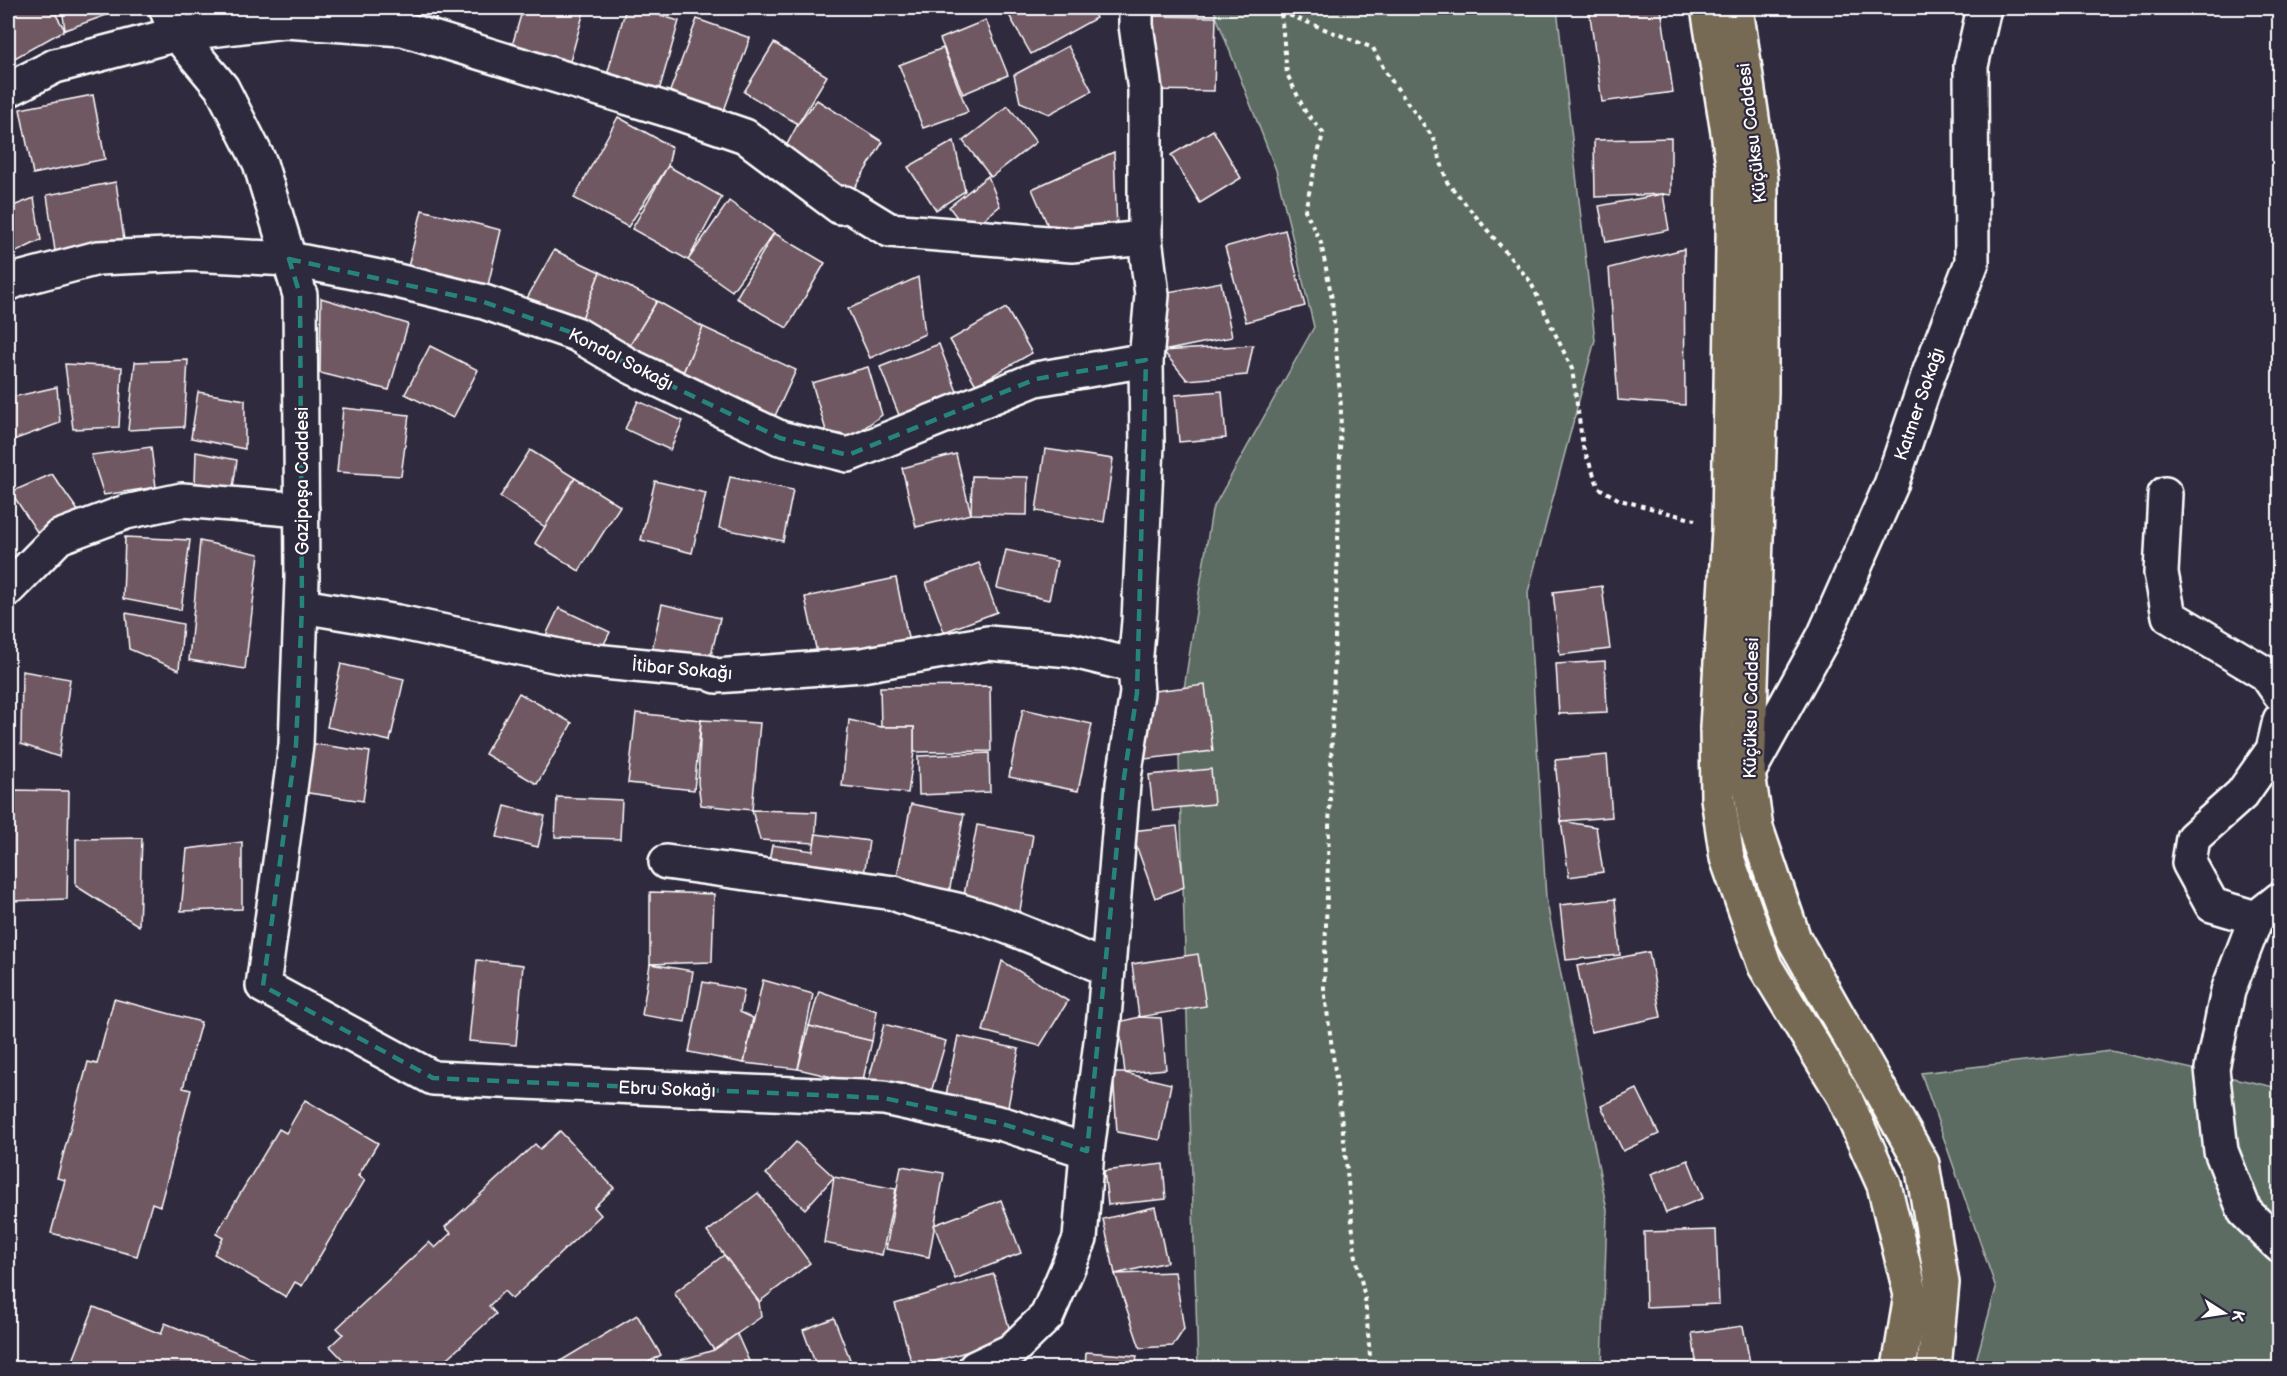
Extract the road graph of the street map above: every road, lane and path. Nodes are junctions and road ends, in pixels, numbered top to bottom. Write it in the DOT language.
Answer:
graph roads {
  1 [pos="1136,8"];
  2 [pos="1275,8"];
  3 [pos="1708,8"];
  4 [pos="1736,8"];
  5 [pos="1983,8"];
  6 [pos="1281,12"];
  7 [pos="172,21"];
  8 [pos="8,90"];
  9 [pos="1145,238"];
  10 [pos="289,259"];
  11 [pos="8,284"];
  12 [pos="1146,360"];
  13 [pos="2165,495"];
  14 [pos="302,510"];
  15 [pos="1729,530"];
  16 [pos="8,589"];
  17 [pos="302,606"];
  18 [pos="1135,666"];
  19 [pos="2280,694"];
  20 [pos="2280,720"];
  21 [pos="1748,773"];
  22 [pos="666,862"];
  23 [pos="2268,908"];
  24 [pos="1108,969"];
  25 [pos="263,986"];
  26 [pos="1087,1151"];
  27 [pos="2280,1246"];
  28 [pos="975,1368"];
  29 [pos="1371,1368"];
  30 [pos="1899,1368"];
  31 [pos="1934,1368"];
  1 -- 9 [label="street"];
  2 -- 6 [label="path"];
  3 -- 15 [label="main road, Küçüksu Caddesi"];
  4 -- 21 [label="main road, Küçüksu Caddesi"];
  5 -- 21 [label="street, Katmer Sokağı"];
  6 -- 15 [label="path"];
  6 -- 29 [label="path"];
  7 -- 8 [label="street"];
  7 -- 9 [label="street"];
  7 -- 10 [label="street, Gazipaşa Caddesi"];
  9 -- 12 [label="street"];
  10 -- 11 [label="street, Kondol Sokağı"];
  10 -- 12 [label="street, Kondol Sokağı"];
  10 -- 14 [label="street, Gazipaşa Caddesi"];
  12 -- 18 [label="street"];
  13 -- 19 [label="street"];
  14 -- 16 [label="street"];
  14 -- 17 [label="street, Gazipaşa Caddesi"];
  15 -- 30 [label="main road, Küçüksu Caddesi"];
  17 -- 18 [label="street, İtibar Sokağı"];
  17 -- 25 [label="street, Gazipaşa Caddesi"];
  18 -- 24 [label="street"];
  20 -- 23 [label="street"];
  21 -- 31 [label="main road, Küçüksu Caddesi"];
  22 -- 24 [label="street"];
  23 -- 27 [label="street"];
  24 -- 26 [label="street"];
  25 -- 26 [label="street, Ebru Sokağı"];
  26 -- 28 [label="street"];
}
